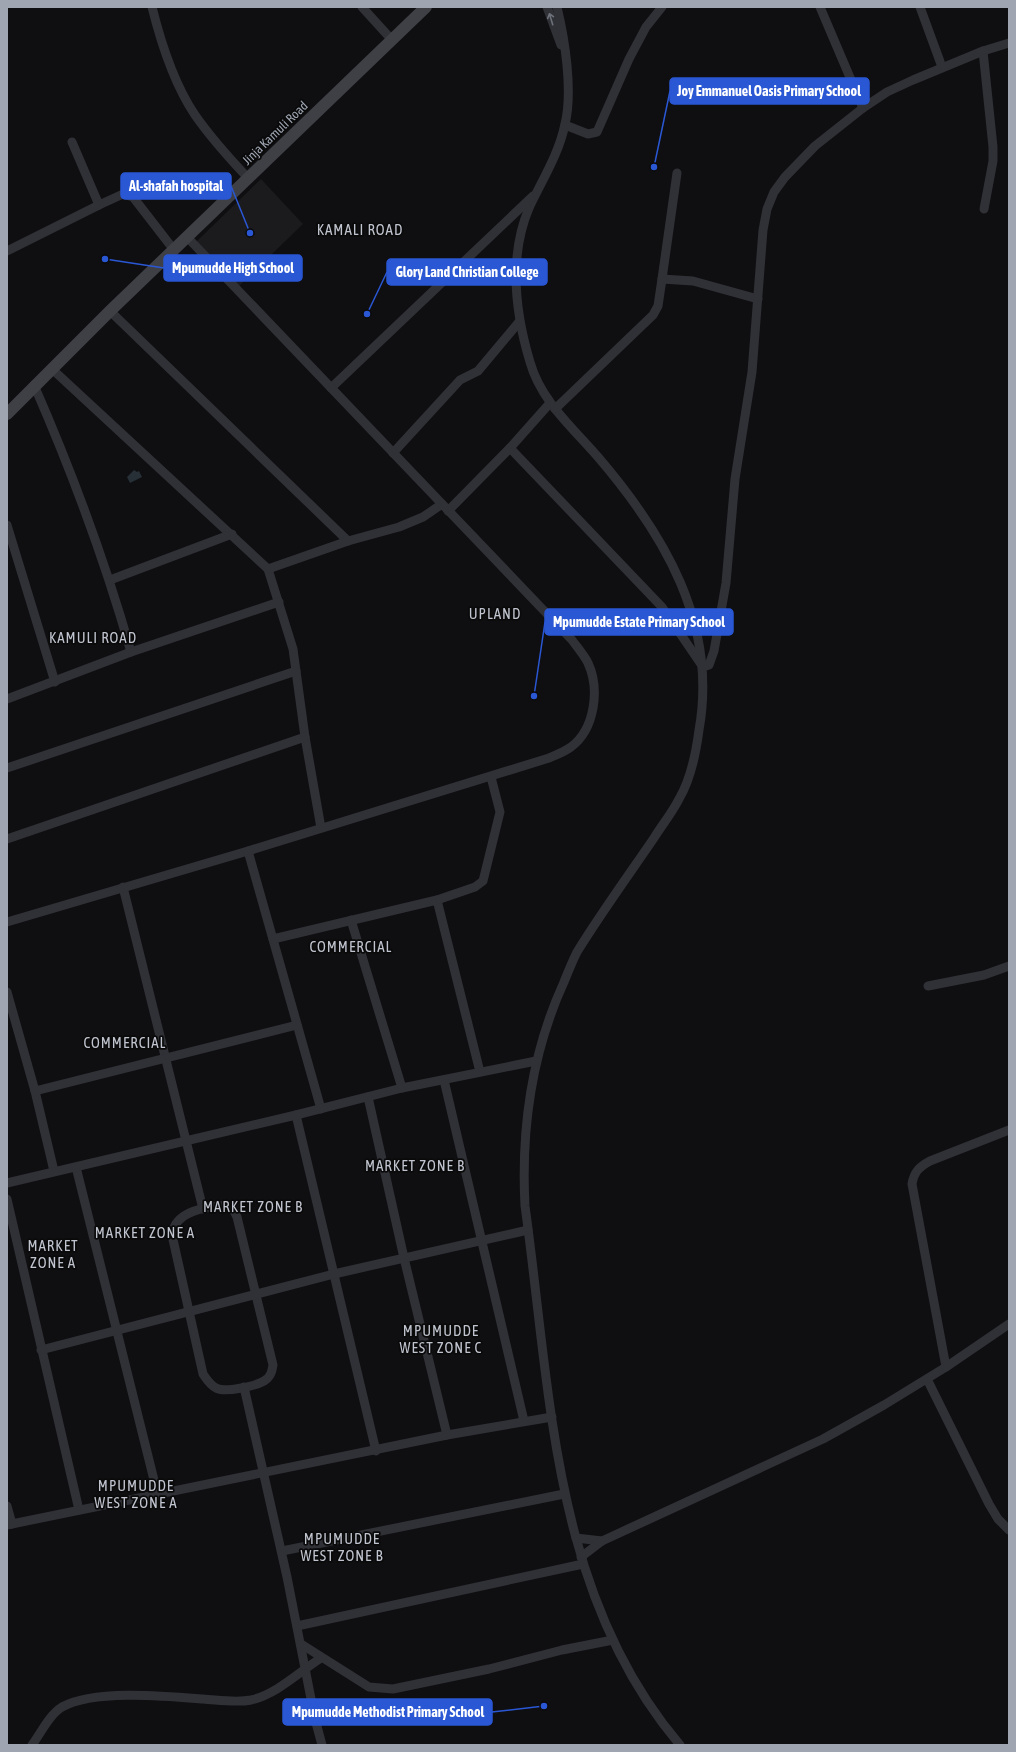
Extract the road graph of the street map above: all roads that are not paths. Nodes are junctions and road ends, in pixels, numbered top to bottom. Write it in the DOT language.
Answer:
graph roads {
  1 [pos="152,7"];
  2 [pos="362,7"];
  3 [pos="426,7"];
  4 [pos="547,7"];
  5 [pos="557,7"];
  6 [pos="662,7"];
  7 [pos="820,7"];
  8 [pos="920,7"];
  9 [pos="392,40"];
  10 [pos="1009,43"];
  11 [pos="983,50"];
  12 [pos="565,56"];
  13 [pos="942,67"];
  14 [pos="862,108"];
  15 [pos="565,125"];
  16 [pos="72,142"];
  17 [pos="677,173"];
  18 [pos="248,179"];
  19 [pos="537,192"];
  20 [pos="99,205"];
  21 [pos="984,209"];
  22 [pos="187,238"];
  23 [pos="174,250"];
  24 [pos="7,252"];
  25 [pos="662,279"];
  26 [pos="758,299"];
  27 [pos="110,311"];
  28 [pos="519,322"];
  29 [pos="52,369"];
  30 [pos="34,386"];
  31 [pos="330,388"];
  32 [pos="552,406"];
  33 [pos="7,414"];
  34 [pos="510,448"];
  35 [pos="394,453"];
  36 [pos="442,504"];
  37 [pos="448,511"];
  38 [pos="7,524"];
  39 [pos="232,534"];
  40 [pos="348,541"];
  41 [pos="268,569"];
  42 [pos="110,580"];
  43 [pos="279,602"];
  44 [pos="131,652"];
  45 [pos="703,667"];
  46 [pos="296,671"];
  47 [pos="55,682"];
  48 [pos="7,699"];
  49 [pos="305,737"];
  50 [pos="7,768"];
  51 [pos="491,777"];
  52 [pos="321,828"];
  53 [pos="7,839"];
  54 [pos="248,851"];
  55 [pos="123,887"];
  56 [pos="437,900"];
  57 [pos="351,920"];
  58 [pos="7,922"];
  59 [pos="273,939"];
  60 [pos="1009,966"];
  61 [pos="928,986"];
  62 [pos="7,992"];
  63 [pos="297,1025"];
  64 [pos="166,1058"];
  65 [pos="536,1061"];
  66 [pos="480,1072"];
  67 [pos="444,1080"];
  68 [pos="402,1088"];
  69 [pos="35,1091"];
  70 [pos="368,1097"];
  71 [pos="321,1109"];
  72 [pos="296,1115"];
  73 [pos="1009,1130"];
  74 [pos="187,1141"];
  75 [pos="76,1167"];
  76 [pos="54,1171"];
  77 [pos="7,1183"];
  78 [pos="7,1199"];
  79 [pos="203,1209"];
  80 [pos="528,1230"];
  81 [pos="481,1240"];
  82 [pos="404,1258"];
  83 [pos="334,1274"];
  84 [pos="256,1293"];
  85 [pos="188,1311"];
  86 [pos="1009,1324"];
  87 [pos="116,1329"];
  88 [pos="41,1350"];
  89 [pos="946,1367"];
  90 [pos="927,1379"];
  91 [pos="244,1387"];
  92 [pos="552,1417"];
  93 [pos="524,1421"];
  94 [pos="447,1435"];
  95 [pos="376,1451"];
  96 [pos="263,1473"];
  97 [pos="564,1494"];
  98 [pos="158,1496"];
  99 [pos="7,1506"];
  100 [pos="79,1510"];
  101 [pos="9,1525"];
  102 [pos="1009,1530"];
  103 [pos="576,1538"];
  104 [pos="602,1541"];
  105 [pos="282,1551"];
  106 [pos="582,1560"];
  107 [pos="297,1626"];
  108 [pos="612,1640"];
  109 [pos="302,1644"];
  110 [pos="321,1658"];
  111 [pos="305,1668"];
  112 [pos="32,1745"];
  113 [pos="322,1745"];
  114 [pos="680,1745"];
  1 -- 18 [label="street"];
  2 -- 9 [label="street"];
  3 -- 9 [label="main road, Jinja Kamuli Road"];
  12 -- 4 [label="street, one-way"];
  5 -- 12 [label="street"];
  6 -- 15 [label="street"];
  7 -- 14 [label="street"];
  8 -- 13 [label="street"];
  9 -- 18 [label="main road, Jinja Kamuli Road"];
  10 -- 11 [label="street"];
  11 -- 13 [label="street"];
  11 -- 21 [label="street"];
  12 -- 15 [label="street"];
  13 -- 14 [label="street"];
  14 -- 26 [label="street"];
  15 -- 19 [label="street"];
  16 -- 20 [label="street"];
  17 -- 25 [label="street"];
  18 -- 22 [label="main road, Jinja Kamuli Road"];
  19 -- 28 [label="street"];
  19 -- 31 [label="street"];
  20 -- 23 [label="street"];
  20 -- 24 [label="street"];
  22 -- 23 [label="main road, Jinja Kamuli Road"];
  22 -- 31 [label="street"];
  23 -- 27 [label="main road, Jinja Kamuli Road"];
  25 -- 26 [label="street"];
  25 -- 32 [label="street"];
  26 -- 45 [label="street"];
  27 -- 29 [label="main road, Jinja Kamuli Road"];
  27 -- 40 [label="street"];
  28 -- 32 [label="street"];
  28 -- 35 [label="street"];
  29 -- 30 [label="main road, Jinja Kamuli Road"];
  29 -- 39 [label="street"];
  30 -- 33 [label="main road, Jinja Kamuli Road"];
  30 -- 42 [label="street"];
  31 -- 35 [label="street"];
  32 -- 34 [label="street"];
  32 -- 45 [label="street"];
  34 -- 37 [label="street"];
  34 -- 45 [label="street"];
  35 -- 36 [label="street"];
  36 -- 37 [label="street"];
  36 -- 40 [label="street"];
  37 -- 51 [label="street"];
  38 -- 47 [label="street"];
  39 -- 41 [label="street"];
  39 -- 42 [label="street"];
  40 -- 41 [label="street"];
  41 -- 43 [label="street"];
  42 -- 44 [label="street"];
  43 -- 44 [label="street"];
  43 -- 46 [label="street"];
  44 -- 47 [label="street"];
  45 -- 65 [label="street"];
  46 -- 49 [label="street"];
  46 -- 50 [label="street"];
  47 -- 48 [label="street"];
  49 -- 52 [label="street"];
  49 -- 53 [label="street"];
  51 -- 52 [label="street"];
  51 -- 56 [label="street"];
  52 -- 54 [label="street"];
  54 -- 55 [label="street"];
  54 -- 59 [label="street"];
  55 -- 58 [label="street"];
  55 -- 64 [label="street"];
  56 -- 57 [label="street"];
  56 -- 66 [label="street"];
  57 -- 59 [label="street"];
  57 -- 68 [label="street"];
  59 -- 63 [label="street"];
  60 -- 61 [label="street"];
  62 -- 69 [label="street"];
  63 -- 64 [label="street"];
  63 -- 71 [label="street"];
  64 -- 69 [label="street"];
  64 -- 74 [label="street"];
  65 -- 66 [label="street"];
  65 -- 80 [label="street"];
  66 -- 67 [label="street"];
  67 -- 68 [label="street"];
  67 -- 81 [label="street"];
  68 -- 70 [label="street"];
  69 -- 76 [label="street"];
  70 -- 71 [label="street"];
  70 -- 82 [label="street"];
  71 -- 72 [label="street"];
  72 -- 74 [label="street"];
  72 -- 83 [label="street"];
  73 -- 89 [label="street"];
  74 -- 75 [label="street"];
  74 -- 79 [label="street"];
  75 -- 76 [label="street"];
  75 -- 87 [label="street"];
  76 -- 77 [label="street"];
  78 -- 88 [label="street"];
  79 -- 84 [label="street"];
  79 -- 85 [label="street"];
  80 -- 81 [label="street"];
  80 -- 92 [label="street"];
  81 -- 82 [label="street"];
  81 -- 93 [label="street"];
  82 -- 83 [label="street"];
  82 -- 94 [label="street"];
  83 -- 84 [label="street"];
  83 -- 95 [label="street"];
  84 -- 85 [label="street"];
  84 -- 91 [label="street"];
  85 -- 87 [label="street"];
  85 -- 91 [label="street"];
  86 -- 89 [label="street"];
  87 -- 88 [label="street"];
  87 -- 98 [label="street"];
  88 -- 100 [label="street"];
  89 -- 90 [label="street"];
  90 -- 102 [label="street"];
  90 -- 104 [label="street"];
  91 -- 96 [label="street"];
  92 -- 93 [label="street"];
  92 -- 97 [label="street"];
  93 -- 94 [label="street"];
  94 -- 95 [label="street"];
  95 -- 96 [label="street"];
  96 -- 98 [label="street"];
  96 -- 105 [label="street"];
  97 -- 103 [label="street"];
  97 -- 105 [label="street"];
  98 -- 100 [label="street"];
  99 -- 101 [label="street"];
  100 -- 101 [label="street"];
  103 -- 104 [label="street"];
  103 -- 106 [label="street"];
  104 -- 106 [label="street"];
  105 -- 107 [label="street"];
  106 -- 107 [label="street"];
  106 -- 108 [label="street"];
  107 -- 109 [label="street"];
  108 -- 110 [label="street"];
  108 -- 114 [label="street"];
  109 -- 110 [label="street"];
  109 -- 111 [label="street"];
  110 -- 111 [label="street"];
  111 -- 112 [label="street"];
  111 -- 113 [label="street"];
}
